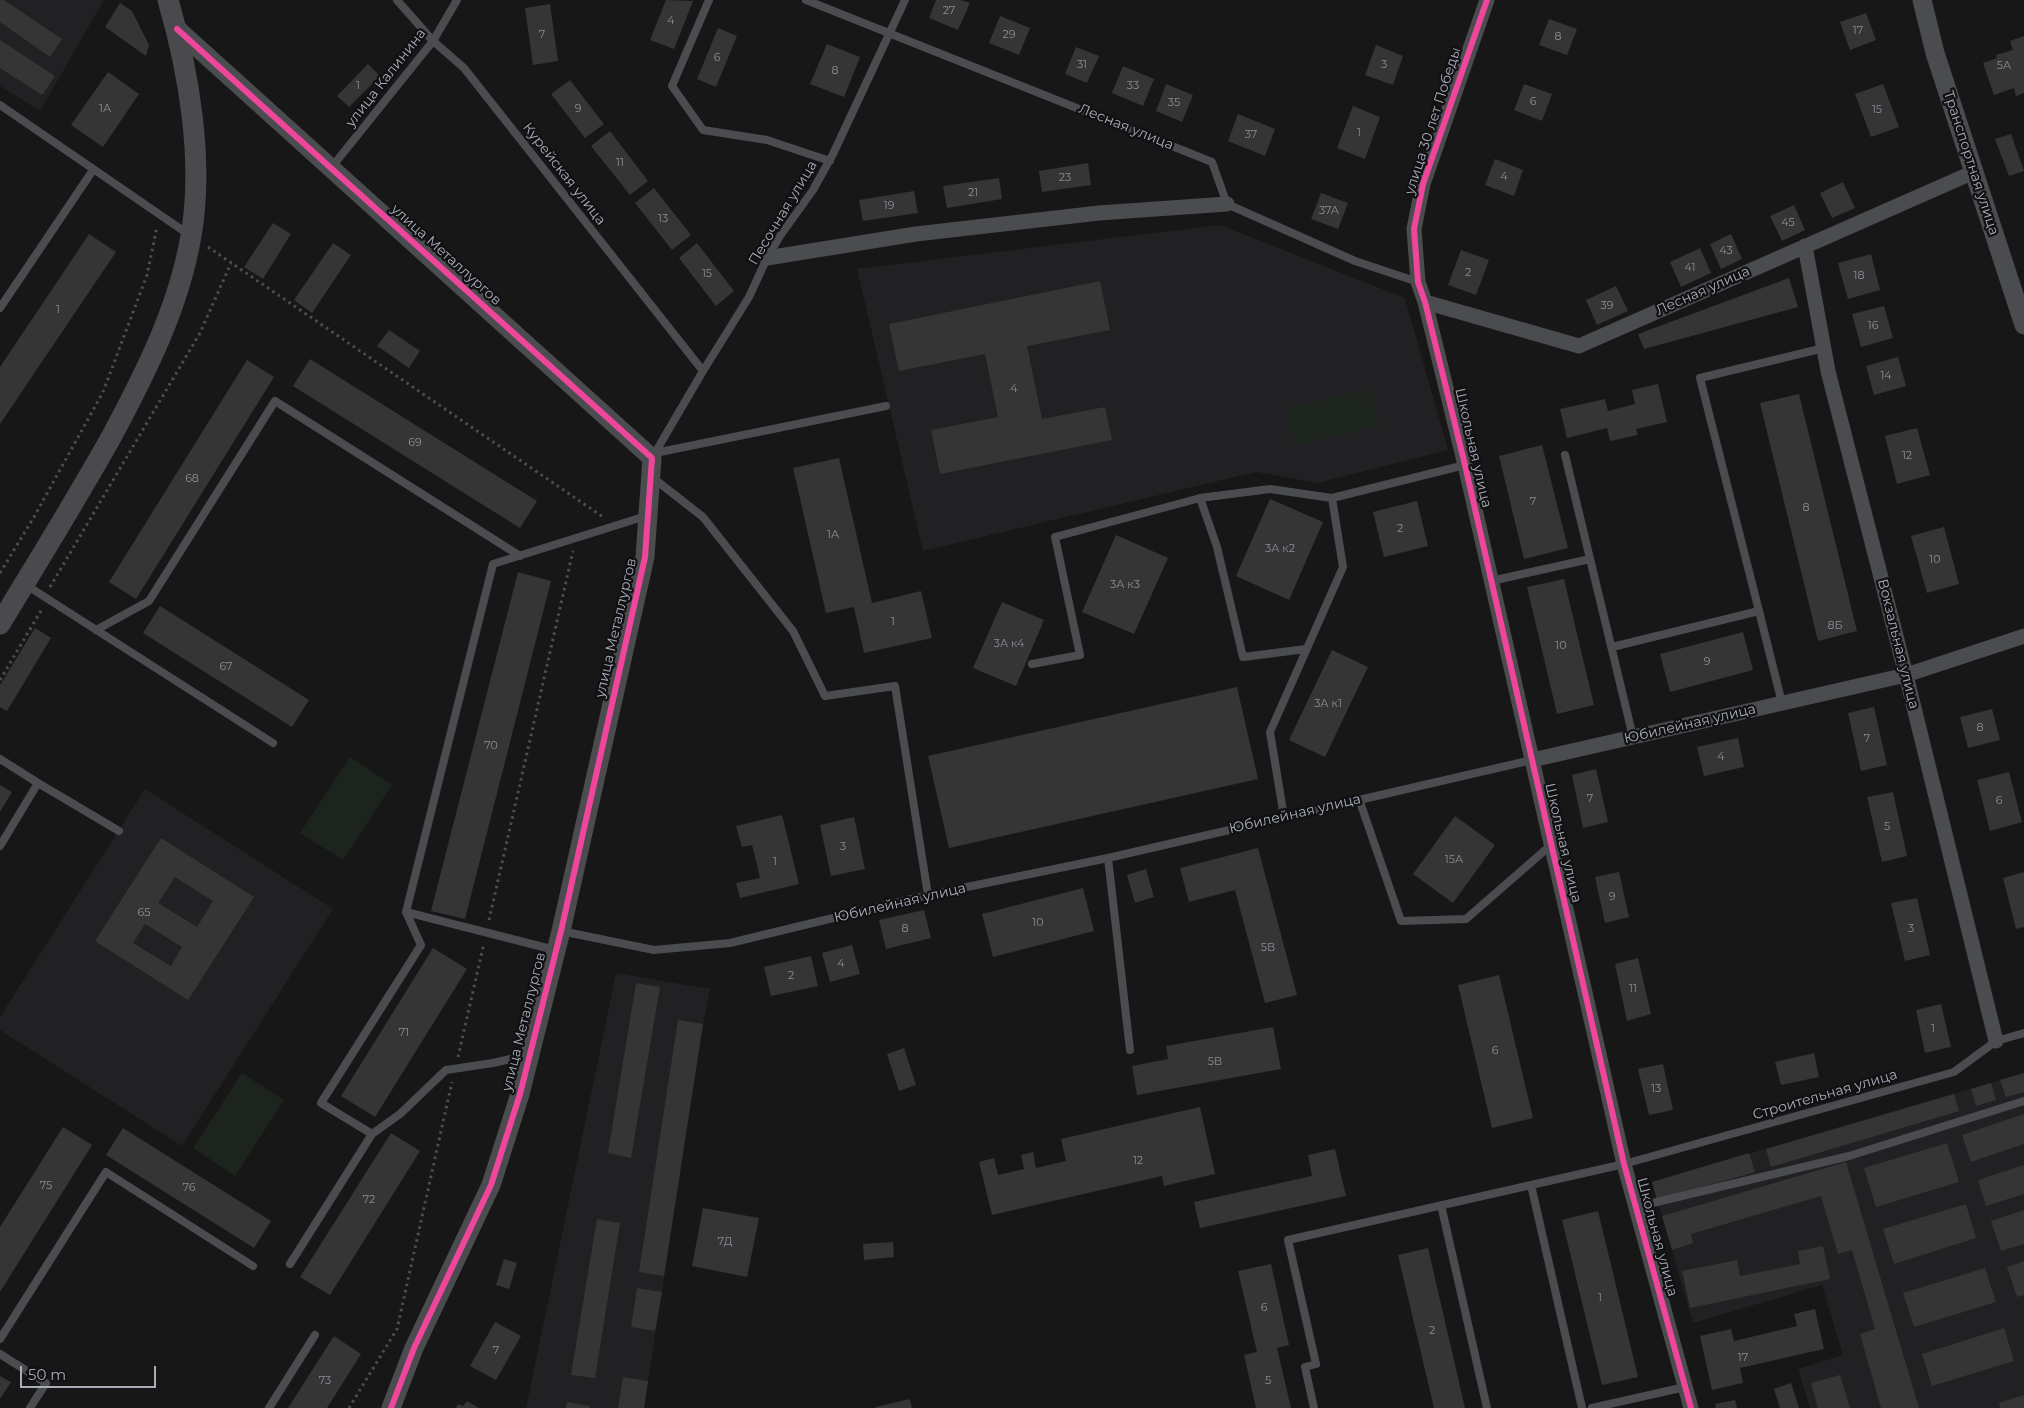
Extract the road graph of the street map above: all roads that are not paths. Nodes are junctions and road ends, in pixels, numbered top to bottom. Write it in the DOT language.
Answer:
graph roads {
  1 [pos="168,0"];
  2 [pos="397,0"];
  3 [pos="457,0"];
  4 [pos="708,0"];
  5 [pos="806,0"];
  6 [pos="905,0"];
  7 [pos="1487,0"];
  8 [pos="1922,0"];
  9 [pos="177,29"];
  10 [pos="889,33"];
  11 [pos="433,41"];
  12 [pos="0,105"];
  13 [pos="830,160"];
  14 [pos="331,168"];
  15 [pos="93,170"];
  16 [pos="1974,172"];
  17 [pos="1227,204"];
  18 [pos="191,235"];
  19 [pos="1805,246"];
  20 [pos="767,258"];
  21 [pos="1418,282"];
  22 [pos="1425,302"];
  23 [pos="0,308"];
  24 [pos="2024,325"];
  25 [pos="1824,348"];
  26 [pos="703,370"];
  27 [pos="886,406"];
  28 [pos="1565,455"];
  29 [pos="654,456"];
  30 [pos="1465,465"];
  31 [pos="651,477"];
  32 [pos="1200,498"];
  33 [pos="1332,498"];
  34 [pos="648,515"];
  35 [pos="520,556"];
  36 [pos="1590,559"];
  37 [pos="1491,581"];
  38 [pos="24,584"];
  39 [pos="1758,611"];
  40 [pos="0,624"];
  41 [pos="96,630"];
  42 [pos="2024,636"];
  43 [pos="1612,647"];
  44 [pos="1306,649"];
  45 [pos="1032,664"];
  46 [pos="1906,675"];
  47 [pos="1782,703"];
  48 [pos="1633,737"];
  49 [pos="273,743"];
  50 [pos="0,759"];
  51 [pos="1532,760"];
  52 [pos="38,783"];
  53 [pos="1359,799"];
  54 [pos="1284,817"];
  55 [pos="118,831"];
  56 [pos="1551,845"];
  57 [pos="0,846"];
  58 [pos="1108,858"];
  59 [pos="928,895"];
  60 [pos="406,912"];
  61 [pos="561,931"];
  62 [pos="555,950"];
  63 [pos="2024,1033"];
  64 [pos="1996,1041"];
  65 [pos="1130,1050"];
  66 [pos="530,1054"];
  67 [pos="2024,1101"];
  68 [pos="372,1134"];
  69 [pos="1624,1164"];
  70 [pos="1532,1185"];
  71 [pos="1441,1205"];
  72 [pos="1636,1207"];
  73 [pos="290,1264"];
  74 [pos="253,1266"];
  75 [pos="315,1335"];
  76 [pos="0,1339"];
  77 [pos="0,1354"];
  78 [pos="1685,1387"];
  79 [pos="30,1408"];
  80 [pos="269,1408"];
  81 [pos="391,1408"];
  82 [pos="1314,1408"];
  83 [pos="1487,1408"];
  84 [pos="1582,1408"];
  85 [pos="1592,1408"];
  86 [pos="1691,1408"];
  1 -- 9 [label="main road"];
  2 -- 11 [label="lane, Курейская улица"];
  3 -- 11 [label="lane, улица Калинина"];
  4 -- 13 [label="lane"];
  5 -- 10 [label="lane, Лесная улица"];
  6 -- 10 [label="lane, Песочная улица"];
  7 -- 21 [label="street, улица 30 лет Победы"];
  8 -- 16 [label="street, Транспортная улица"];
  9 -- 14 [label="street, улица Металлургов"];
  9 -- 18 [label="main road"];
  10 -- 13 [label="lane, Песочная улица"];
  10 -- 17 [label="lane, Лесная улица"];
  11 -- 14 [label="lane, улица Калинина"];
  11 -- 26 [label="lane, Курейская улица"];
  12 -- 15 [label="lane"];
  13 -- 20 [label="lane, Песочная улица"];
  14 -- 29 [label="street, улица Металлургов"];
  15 -- 18 [label="lane"];
  15 -- 23 [label="lane"];
  16 -- 19 [label="street, Лесная улица"];
  16 -- 24 [label="street, Транспортная улица"];
  17 -- 20 [label="street"];
  17 -- 21 [label="lane"];
  18 -- 38 [label="main road"];
  19 -- 22 [label="street, Лесная улица"];
  19 -- 25 [label="street, Вокзальная улица"];
  20 -- 26 [label="lane, Песочная улица"];
  21 -- 22 [label="street, Школьная улица"];
  22 -- 30 [label="street, Школьная улица"];
  25 -- 39 [label="lane"];
  25 -- 46 [label="street, Вокзальная улица"];
  26 -- 29 [label="lane, Песочная улица"];
  27 -- 29 [label="lane"];
  28 -- 36 [label="lane"];
  29 -- 31 [label="street, улица Металлургов"];
  30 -- 33 [label="lane"];
  30 -- 37 [label="street, Школьная улица"];
  31 -- 34 [label="street, улица Металлургов"];
  31 -- 59 [label="lane"];
  32 -- 33 [label="lane"];
  32 -- 44 [label="lane"];
  32 -- 45 [label="lane"];
  33 -- 44 [label="lane"];
  34 -- 35 [label="lane"];
  34 -- 61 [label="street, улица Металлургов"];
  35 -- 41 [label="lane"];
  35 -- 60 [label="lane"];
  36 -- 37 [label="lane"];
  36 -- 43 [label="lane"];
  37 -- 51 [label="street, Школьная улица"];
  38 -- 40 [label="main road"];
  38 -- 41 [label="lane"];
  39 -- 43 [label="lane"];
  39 -- 47 [label="lane"];
  41 -- 49 [label="lane"];
  42 -- 46 [label="street, Юбилейная улица"];
  43 -- 48 [label="lane"];
  44 -- 54 [label="lane"];
  46 -- 47 [label="street, Юбилейная улица"];
  46 -- 64 [label="street, Вокзальная улица"];
  47 -- 48 [label="street, Юбилейная улица"];
  48 -- 51 [label="street, Юбилейная улица"];
  50 -- 52 [label="lane"];
  51 -- 53 [label="lane, Юбилейная улица"];
  51 -- 56 [label="street, Школьная улица"];
  52 -- 55 [label="lane"];
  52 -- 57 [label="lane"];
  53 -- 54 [label="lane, Юбилейная улица"];
  53 -- 56 [label="lane"];
  54 -- 58 [label="lane, Юбилейная улица"];
  56 -- 69 [label="street, Школьная улица"];
  58 -- 59 [label="lane, Юбилейная улица"];
  58 -- 65 [label="lane"];
  59 -- 61 [label="lane, Юбилейная улица"];
  60 -- 62 [label="lane"];
  60 -- 68 [label="lane"];
  61 -- 62 [label="street, улица Металлургов"];
  62 -- 66 [label="street, улица Металлургов"];
  63 -- 64 [label="lane, Строительная улица"];
  64 -- 69 [label="lane, Строительная улица"];
  66 -- 68 [label="lane"];
  66 -- 81 [label="street, улица Металлургов"];
  67 -- 72 [label="lane"];
  68 -- 73 [label="lane"];
  69 -- 70 [label="lane, Строительная улица"];
  69 -- 72 [label="street, Школьная улица"];
  70 -- 71 [label="lane, Строительная улица"];
  70 -- 84 [label="lane"];
  71 -- 82 [label="lane, Строительная улица"];
  71 -- 83 [label="lane"];
  72 -- 78 [label="street, Школьная улица"];
  74 -- 76 [label="lane"];
  75 -- 80 [label="lane"];
  77 -- 79 [label="lane"];
  78 -- 85 [label="lane"];
  78 -- 86 [label="street, Школьная улица"];
}
